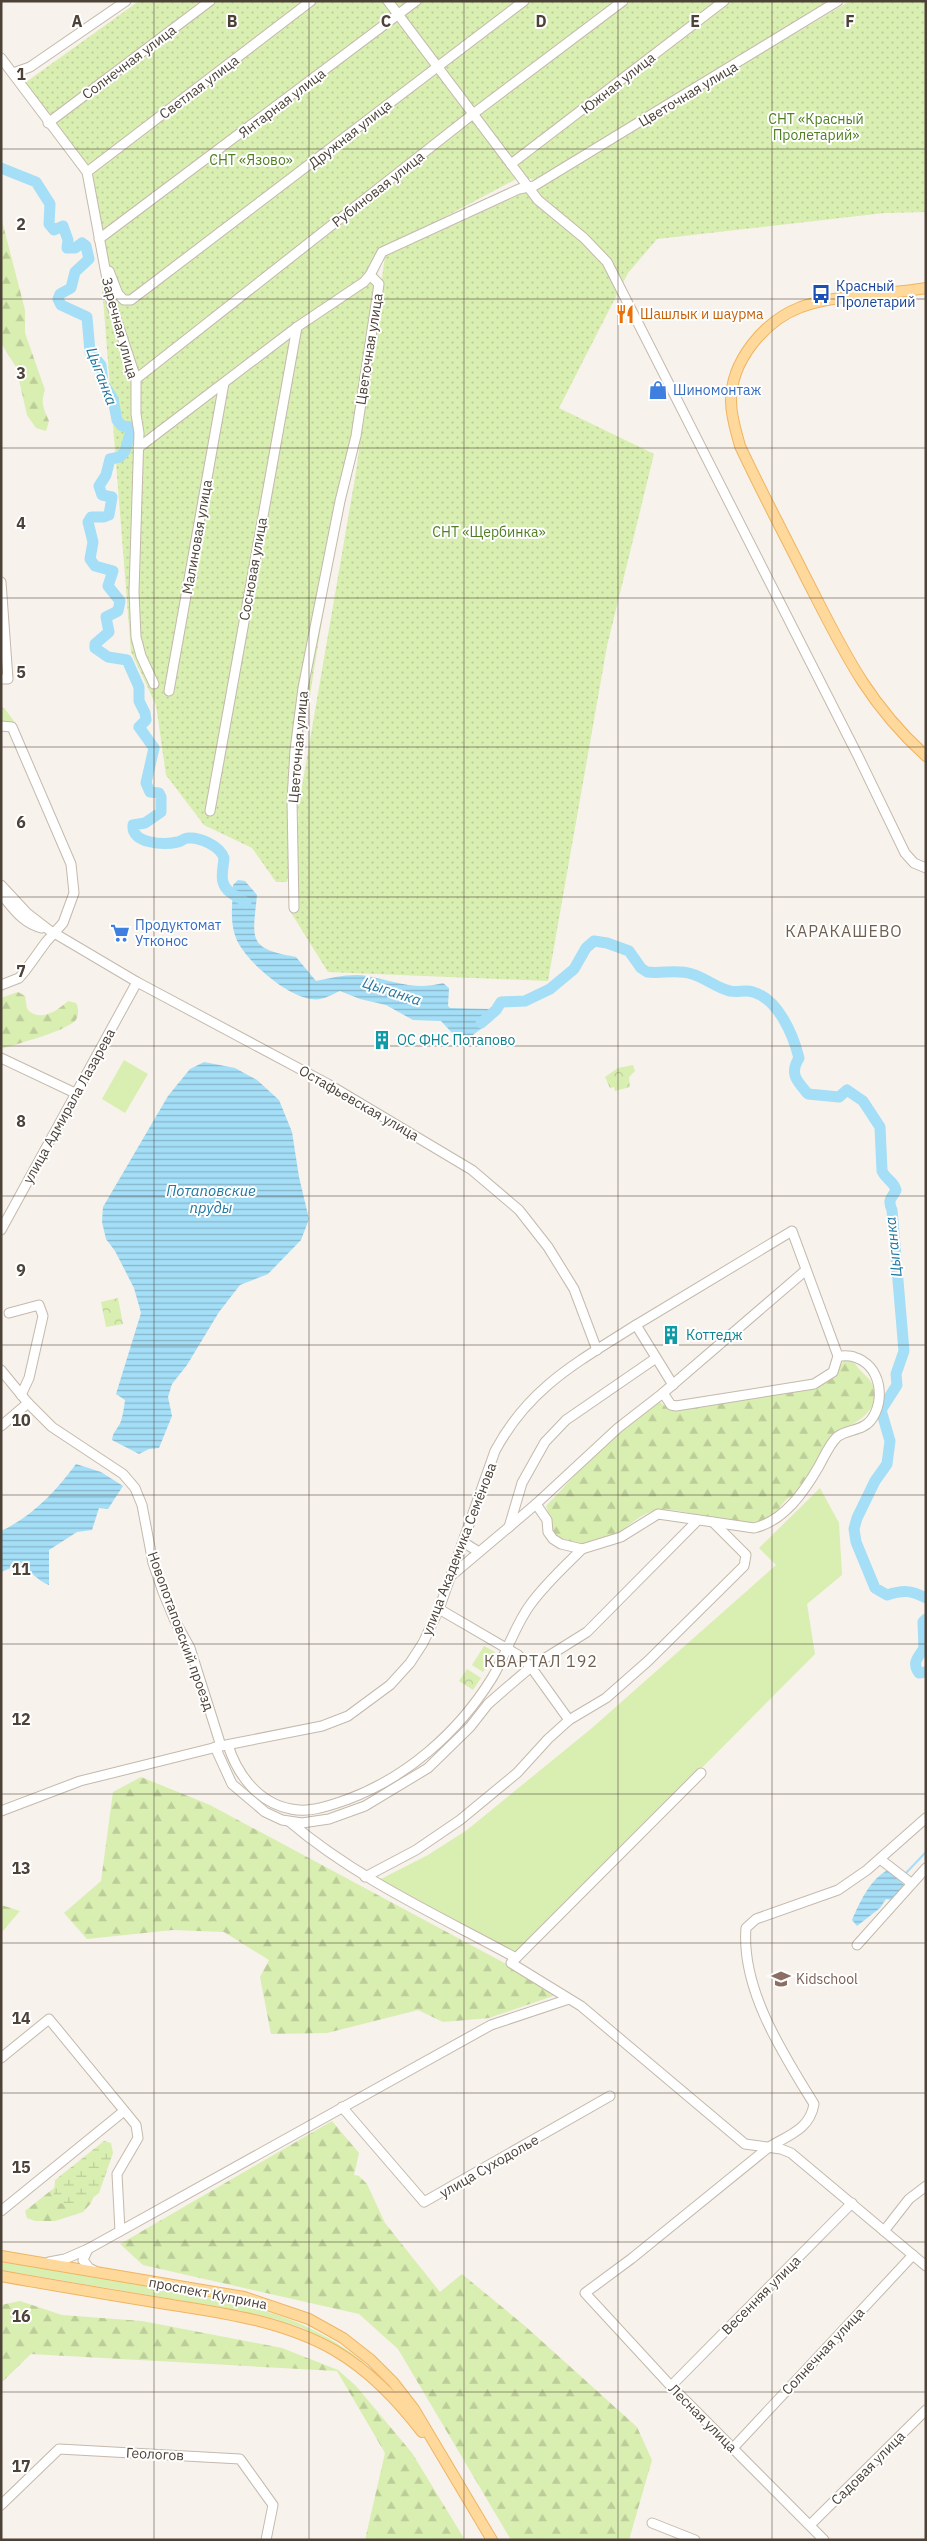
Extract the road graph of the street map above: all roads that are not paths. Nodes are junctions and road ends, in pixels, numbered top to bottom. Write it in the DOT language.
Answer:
graph roads {
  1 [pos="126,1"];
  2 [pos="210,1"];
  3 [pos="311,1"];
  4 [pos="388,1"];
  5 [pos="416,1"];
  6 [pos="524,1"];
  7 [pos="623,1"];
  8 [pos="724,1"];
  9 [pos="838,1"];
  10 [pos="399,14"];
  11 [pos="1,58"];
  12 [pos="437,66"];
  13 [pos="13,73"];
  14 [pos="473,114"];
  15 [pos="48,123"];
  16 [pos="511,164"];
  17 [pos="87,172"];
  18 [pos="527,186"];
  19 [pos="99,243"];
  20 [pos="370,275"];
  21 [pos="926,288"];
  22 [pos="297,327"];
  23 [pos="136,379"];
  24 [pos="224,383"];
  25 [pos="138,448"];
  26 [pos="1,582"];
  27 [pos="2,606"];
  28 [pos="1,679"];
  29 [pos="154,684"];
  30 [pos="169,691"];
  31 [pos="1,726"];
  32 [pos="926,756"];
  33 [pos="210,811"];
  34 [pos="926,868"];
  35 [pos="1,885"];
  36 [pos="1,894"];
  37 [pos="294,908"];
  38 [pos="52,932"];
  39 [pos="137,982"];
  40 [pos="1,985"];
  41 [pos="1,1058"];
  42 [pos="75,1092"];
  43 [pos="1,1230"];
  44 [pos="806,1270"];
  45 [pos="9,1313"];
  46 [pos="636,1324"];
  47 [pos="597,1350"];
  48 [pos="838,1356"];
  49 [pos="656,1358"];
  50 [pos="1,1370"];
  51 [pos="673,1385"];
  52 [pos="663,1393"];
  53 [pos="22,1395"];
  54 [pos="28,1404"];
  55 [pos="1,1426"];
  56 [pos="536,1504"];
  57 [pos="698,1520"];
  58 [pos="712,1522"];
  59 [pos="509,1527"];
  60 [pos="463,1542"];
  61 [pos="582,1549"];
  62 [pos="480,1552"];
  63 [pos="450,1577"];
  64 [pos="439,1609"];
  65 [pos="508,1649"];
  66 [pos="532,1667"];
  67 [pos="569,1720"];
  68 [pos="221,1746"];
  69 [pos="700,1774"];
  70 [pos="1,1811"];
  71 [pos="926,1818"];
  72 [pos="289,1821"];
  73 [pos="880,1858"];
  74 [pos="926,1868"];
  75 [pos="364,1877"];
  76 [pos="911,1883"];
  77 [pos="857,1945"];
  78 [pos="516,1958"];
  79 [pos="569,1999"];
  80 [pos="1,2058"];
  81 [pos="610,2096"];
  82 [pos="342,2107"];
  83 [pos="124,2111"];
  84 [pos="794,2133"];
  85 [pos="769,2147"];
  86 [pos="790,2153"];
  87 [pos="926,2186"];
  88 [pos="852,2203"];
  89 [pos="1,2210"];
  90 [pos="120,2231"];
  91 [pos="884,2231"];
  92 [pos="88,2248"];
  93 [pos="1,2256"];
  94 [pos="913,2256"];
  95 [pos="38,2263"];
  96 [pos="926,2266"];
  97 [pos="95,2271"];
  98 [pos="1,2276"];
  99 [pos="671,2386"];
  100 [pos="926,2410"];
  101 [pos="734,2447"];
  102 [pos="442,2457"];
  103 [pos="1,2505"];
  104 [pos="652,2523"];
  105 [pos="810,2525"];
  106 [pos="266,2540"];
  107 [pos="492,2540"];
  108 [pos="695,2540"];
  109 [pos="824,2540"];
  1 -- 13 [label="street"];
  2 -- 15 [label="street, Солнечная улица"];
  3 -- 17 [label="street, Светлая улица"];
  4 -- 10 [label="street"];
  5 -- 10 [label="street, Янтарная улица"];
  6 -- 12 [label="street, Дружная улица"];
  7 -- 14 [label="street, Рубиновая улица"];
  8 -- 16 [label="street, Южная улица"];
  9 -- 18 [label="street, Цветочная улица"];
  10 -- 12 [label="street"];
  10 -- 19 [label="street, Янтарная улица"];
  11 -- 13 [label="street, Заречная улица"];
  12 -- 14 [label="street"];
  12 -- 19 [label="street, Дружная улица"];
  13 -- 15 [label="street, Заречная улица"];
  14 -- 16 [label="street"];
  14 -- 23 [label="street, Рубиновая улица"];
  15 -- 17 [label="street, Заречная улица"];
  16 -- 18 [label="street"];
  17 -- 19 [label="street, Заречная улица"];
  18 -- 20 [label="street, Цветочная улица"];
  18 -- 34 [label="street"];
  19 -- 23 [label="street, Заречная улица"];
  20 -- 22 [label="street"];
  20 -- 37 [label="street, Цветочная улица"];
  21 -- 32 [label="main road"];
  22 -- 24 [label="street"];
  22 -- 33 [label="street, Сосновая улица"];
  23 -- 25 [label="street, Заречная улица"];
  24 -- 25 [label="street"];
  24 -- 30 [label="street, Малиновая улица"];
  25 -- 29 [label="street, Заречная улица"];
  26 -- 27 [label="street"];
  27 -- 28 [label="street"];
  31 -- 38 [label="street"];
  35 -- 38 [label="street, Остафьевская улица"];
  36 -- 38 [label="street, Остафьевская улица"];
  38 -- 39 [label="street, Остафьевская улица"];
  38 -- 40 [label="street"];
  39 -- 42 [label="street, улица Адмирала Лазарева"];
  39 -- 47 [label="street, Остафьевская улица"];
  41 -- 42 [label="street"];
  42 -- 43 [label="street, улица Адмирала Лазарева"];
  44 -- 46 [label="street, улица Академика Семёнова"];
  44 -- 48 [label="street"];
  44 -- 51 [label="street"];
  45 -- 53 [label="street"];
  46 -- 47 [label="street, улица Академика Семёнова"];
  46 -- 49 [label="street"];
  47 -- 60 [label="street, улица Академика Семёнова"];
  48 -- 52 [label="street"];
  48 -- 58 [label="street"];
  49 -- 51 [label="street"];
  49 -- 59 [label="street"];
  50 -- 53 [label="street, Новопотаповский проезд"];
  51 -- 52 [label="street"];
  52 -- 56 [label="street"];
  53 -- 54 [label="street, Новопотаповский проезд"];
  54 -- 55 [label="street"];
  54 -- 68 [label="street, Новопотаповский проезд"];
  56 -- 59 [label="street"];
  56 -- 61 [label="street"];
  57 -- 58 [label="street"];
  57 -- 61 [label="street"];
  57 -- 66 [label="street"];
  58 -- 67 [label="street"];
  59 -- 62 [label="street"];
  60 -- 62 [label="street"];
  60 -- 63 [label="street, улица Академика Семёнова"];
  61 -- 65 [label="street"];
  62 -- 63 [label="street"];
  63 -- 64 [label="street, улица Академика Семёнова"];
  64 -- 65 [label="street"];
  64 -- 68 [label="street, улица Академика Семёнова"];
  65 -- 66 [label="street"];
  65 -- 68 [label="street"];
  66 -- 67 [label="street"];
  66 -- 72 [label="street"];
  67 -- 75 [label="street"];
  68 -- 70 [label="street, улица Академика Семёнова"];
  68 -- 72 [label="street"];
  69 -- 78 [label="street"];
  71 -- 73 [label="street"];
  72 -- 75 [label="street"];
  73 -- 76 [label="street"];
  73 -- 84 [label="street"];
  74 -- 76 [label="street"];
  75 -- 78 [label="street"];
  76 -- 77 [label="street"];
  78 -- 79 [label="street"];
  79 -- 82 [label="street"];
  79 -- 85 [label="street"];
  80 -- 83 [label="street"];
  81 -- 82 [label="street, улица Суходолье"];
  82 -- 90 [label="street"];
  83 -- 89 [label="street"];
  83 -- 90 [label="street"];
  84 -- 85 [label="street"];
  84 -- 86 [label="street"];
  85 -- 86 [label="street"];
  85 -- 99 [label="street, Лесная улица"];
  86 -- 88 [label="street"];
  87 -- 91 [label="street"];
  88 -- 91 [label="street"];
  88 -- 99 [label="street, Весенняя улица"];
  90 -- 92 [label="street"];
  91 -- 94 [label="street"];
  92 -- 95 [label="street"];
  92 -- 97 [label="street"];
  93 -- 95 [label="main road, проспект Куприна"];
  94 -- 96 [label="street"];
  94 -- 101 [label="street, Солнечная улица"];
  95 -- 97 [label="main road, проспект Куприна"];
  97 -- 102 [label="main road, проспект Куприна"];
  98 -- 102 [label="main road, проспект Куприна"];
  99 -- 101 [label="street, Лесная улица"];
  100 -- 105 [label="street, Садовая улица"];
  101 -- 105 [label="street, Лесная улица"];
  102 -- 107 [label="main road, проспект Куприна"];
  103 -- 106 [label="street, Геологов"];
  104 -- 108 [label="street"];
  105 -- 109 [label="street, Лесная улица"];
}
